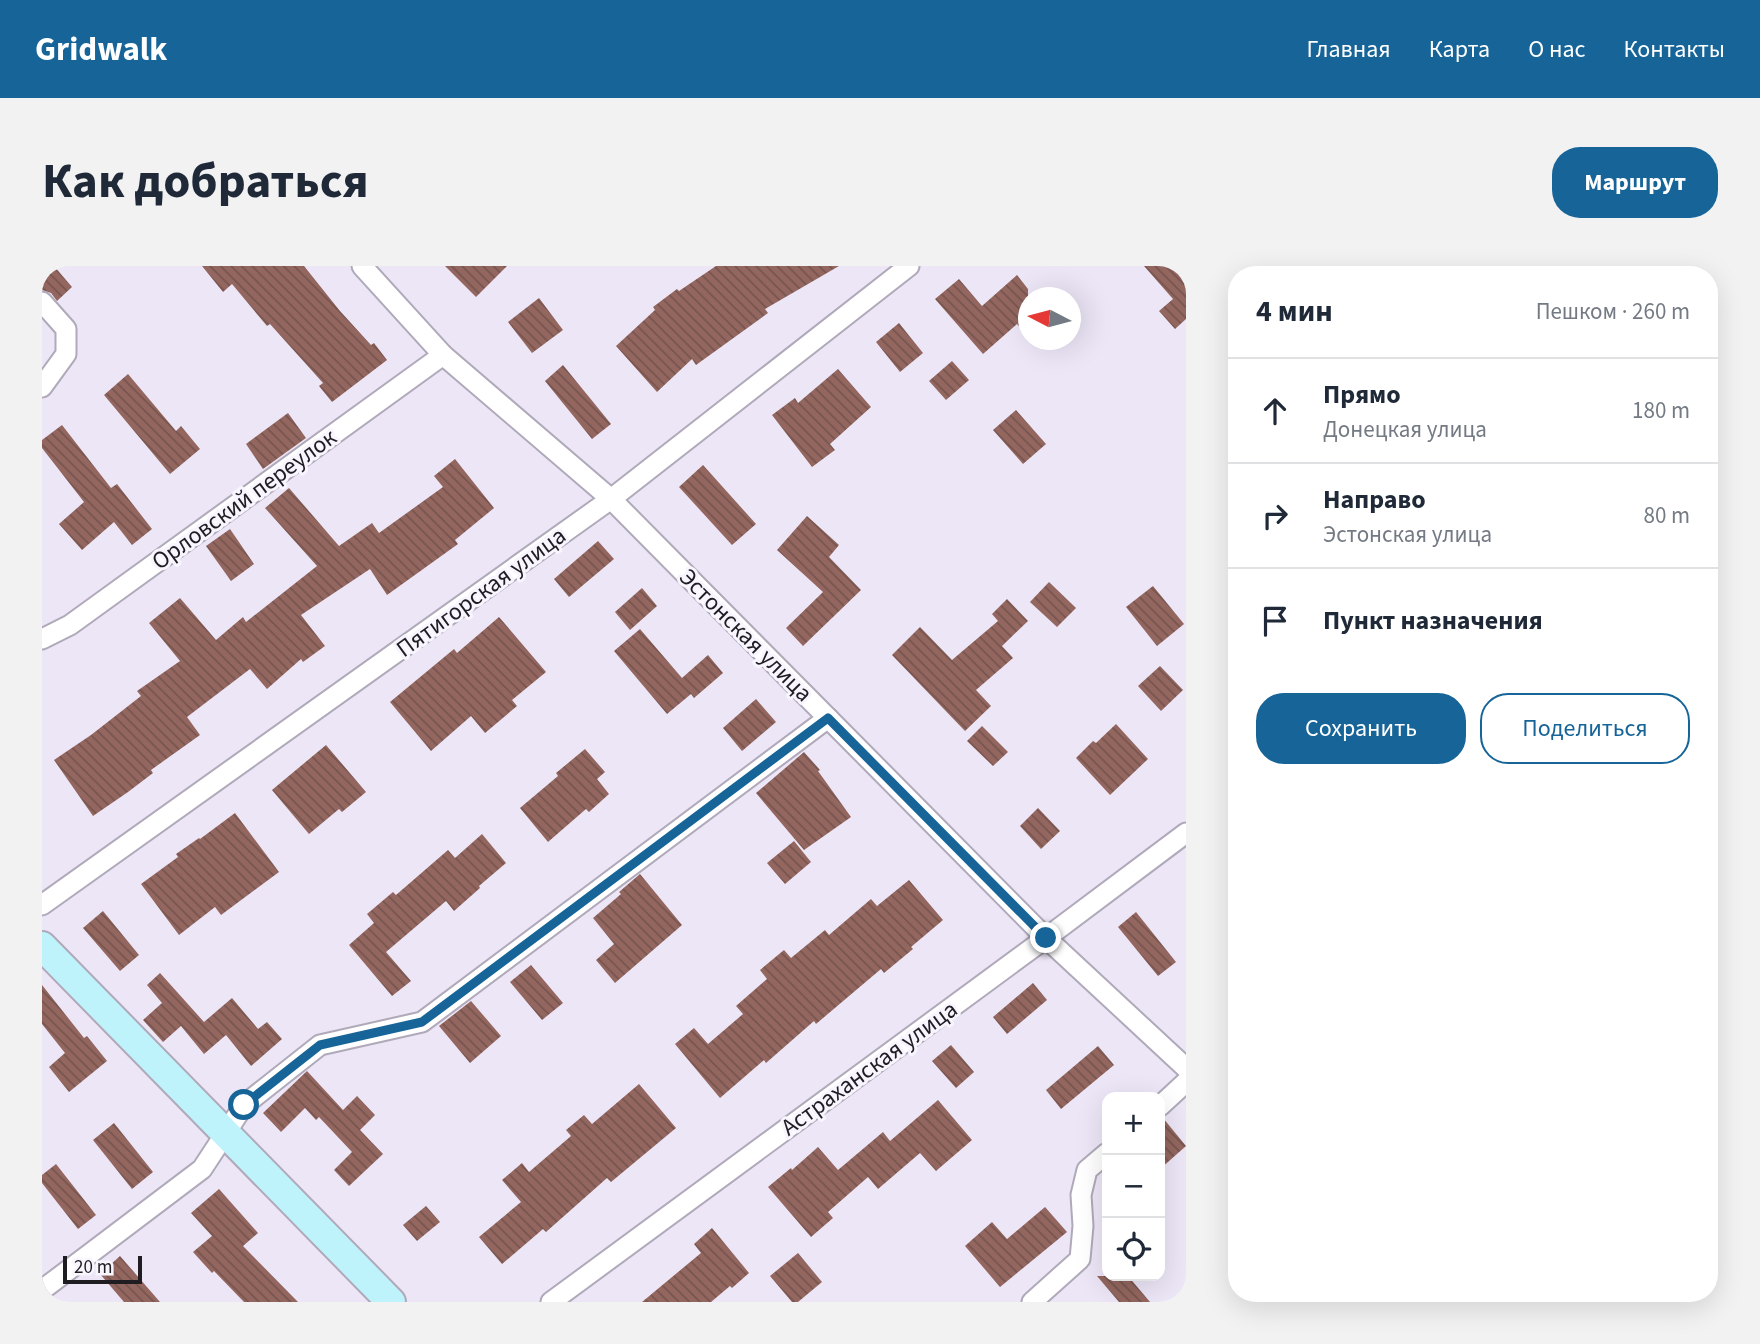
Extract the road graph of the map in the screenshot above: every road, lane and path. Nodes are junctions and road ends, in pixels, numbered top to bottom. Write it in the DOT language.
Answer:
graph roads {
  1 [pos="362,266"];
  2 [pos="909,266"];
  3 [pos="42,302"];
  4 [pos="443,355"];
  5 [pos="42,387"];
  6 [pos="611,499"];
  7 [pos="42,639"];
  8 [pos="828,718"];
  9 [pos="1186,833"];
  10 [pos="42,905"];
  11 [pos="1046,938"];
  12 [pos="42,946"];
  13 [pos="1186,1068"];
  14 [pos="1186,1082"];
  15 [pos="1165,1101"];
  16 [pos="226,1132"];
  17 [pos="1105,1155"];
  18 [pos="42,1290"];
  19 [pos="391,1302"];
  20 [pos="551,1302"];
  21 [pos="1032,1302"];
  1 -- 4 [label="street, Эстонская улица"];
  2 -- 6 [label="street, Пятигорская улица"];
  3 -- 5 [label="street"];
  4 -- 6 [label="street, Эстонская улица"];
  4 -- 7 [label="street, Орловский переулок"];
  6 -- 8 [label="street, Эстонская улица"];
  6 -- 10 [label="street, Пятигорская улица"];
  8 -- 11 [label="street, Эстонская улица"];
  8 -- 16 [label="street"];
  9 -- 11 [label="street, Астраханская улица"];
  11 -- 13 [label="street, Эстонская улица"];
  11 -- 20 [label="street, Астраханская улица"];
  12 -- 16 [label="main road"];
  14 -- 15 [label="street"];
  16 -- 18 [label="street"];
  16 -- 19 [label="main road"];
  17 -- 21 [label="street"];
}
